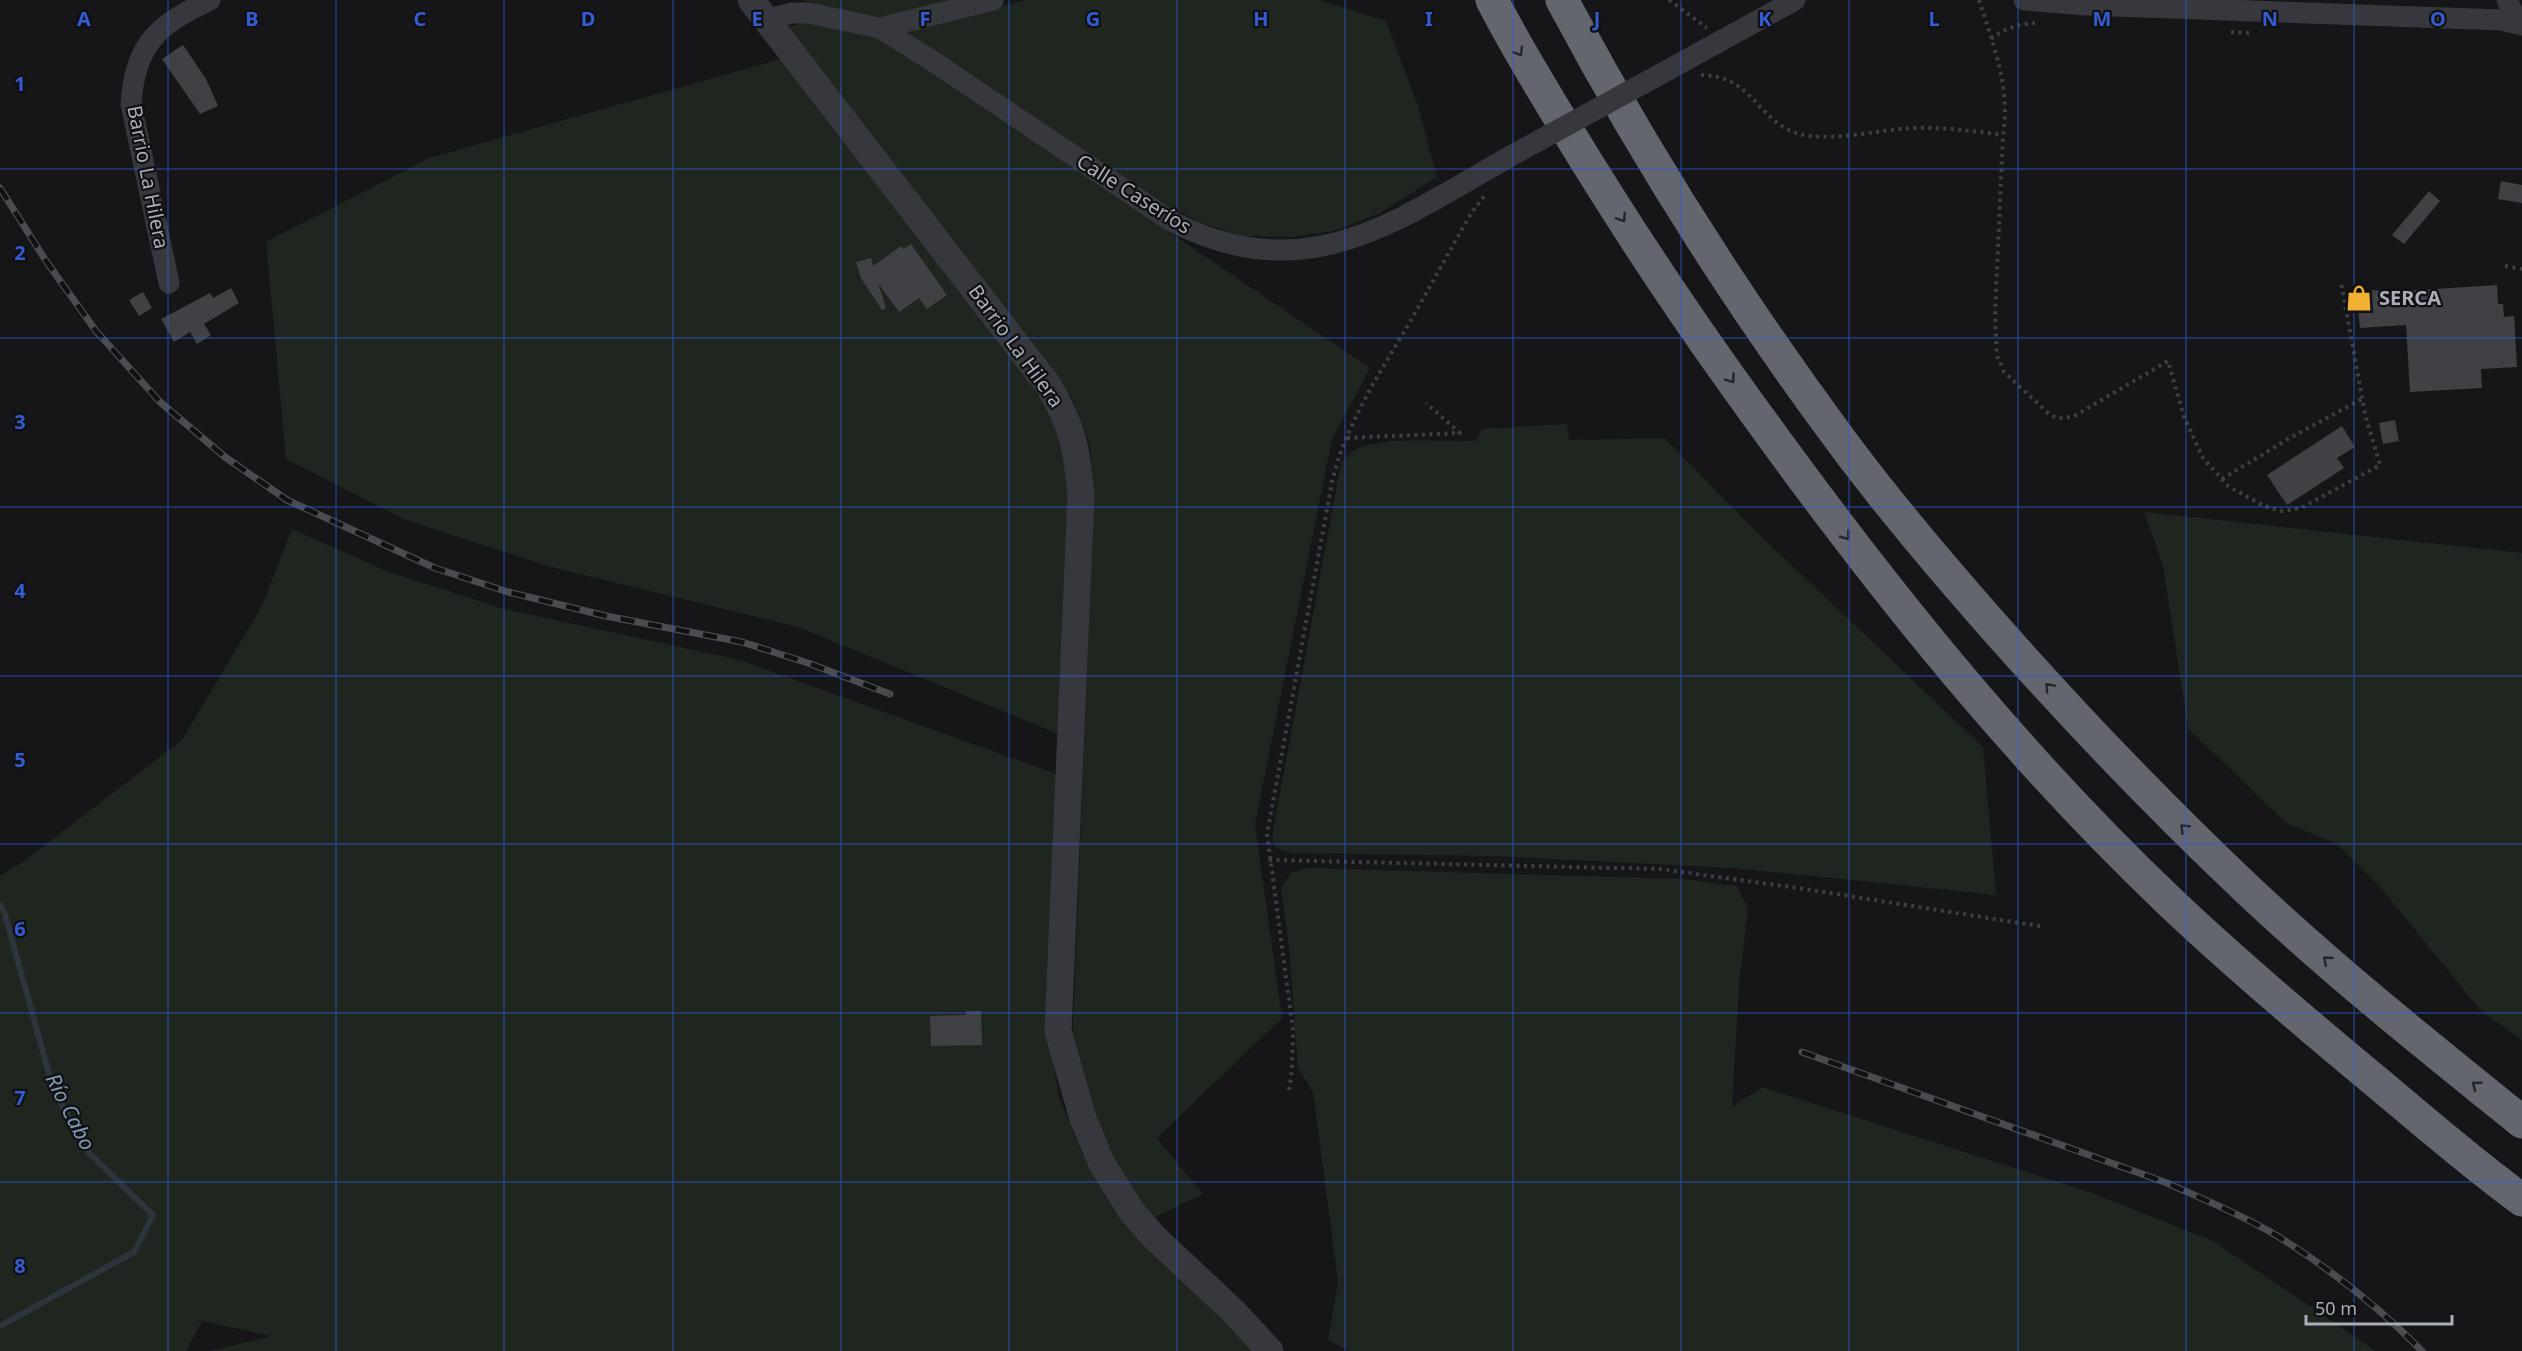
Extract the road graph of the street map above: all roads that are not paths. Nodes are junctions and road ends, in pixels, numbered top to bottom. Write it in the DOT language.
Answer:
graph roads {
  1 [pos="210,0"];
  2 [pos="993,0"];
  3 [pos="1492,0"];
  4 [pos="1562,0"];
  5 [pos="1795,0"];
  6 [pos="2024,0"];
  7 [pos="2507,0"];
  8 [pos="758,10"];
  9 [pos="2520,24"];
  10 [pos="880,28"];
  11 [pos="169,283"];
  12 [pos="2522,1122"];
  13 [pos="2522,1200"];
  14 [pos="1270,1351"];
  1 -- 11 [label="street, Barrio La Hilera"];
  2 -- 10 [label="street, Calle Caseríos"];
  3 -- 13 [label="highway, one-way"];
  12 -- 4 [label="highway, one-way"];
  5 -- 10 [label="street, Calle Caseríos, bridge"];
  6 -- 9 [label="street"];
  7 -- 9 [label="street"];
  8 -- 10 [label="street, Calle Caseríos"];
  8 -- 14 [label="street, Barrio La Hilera"];
}
